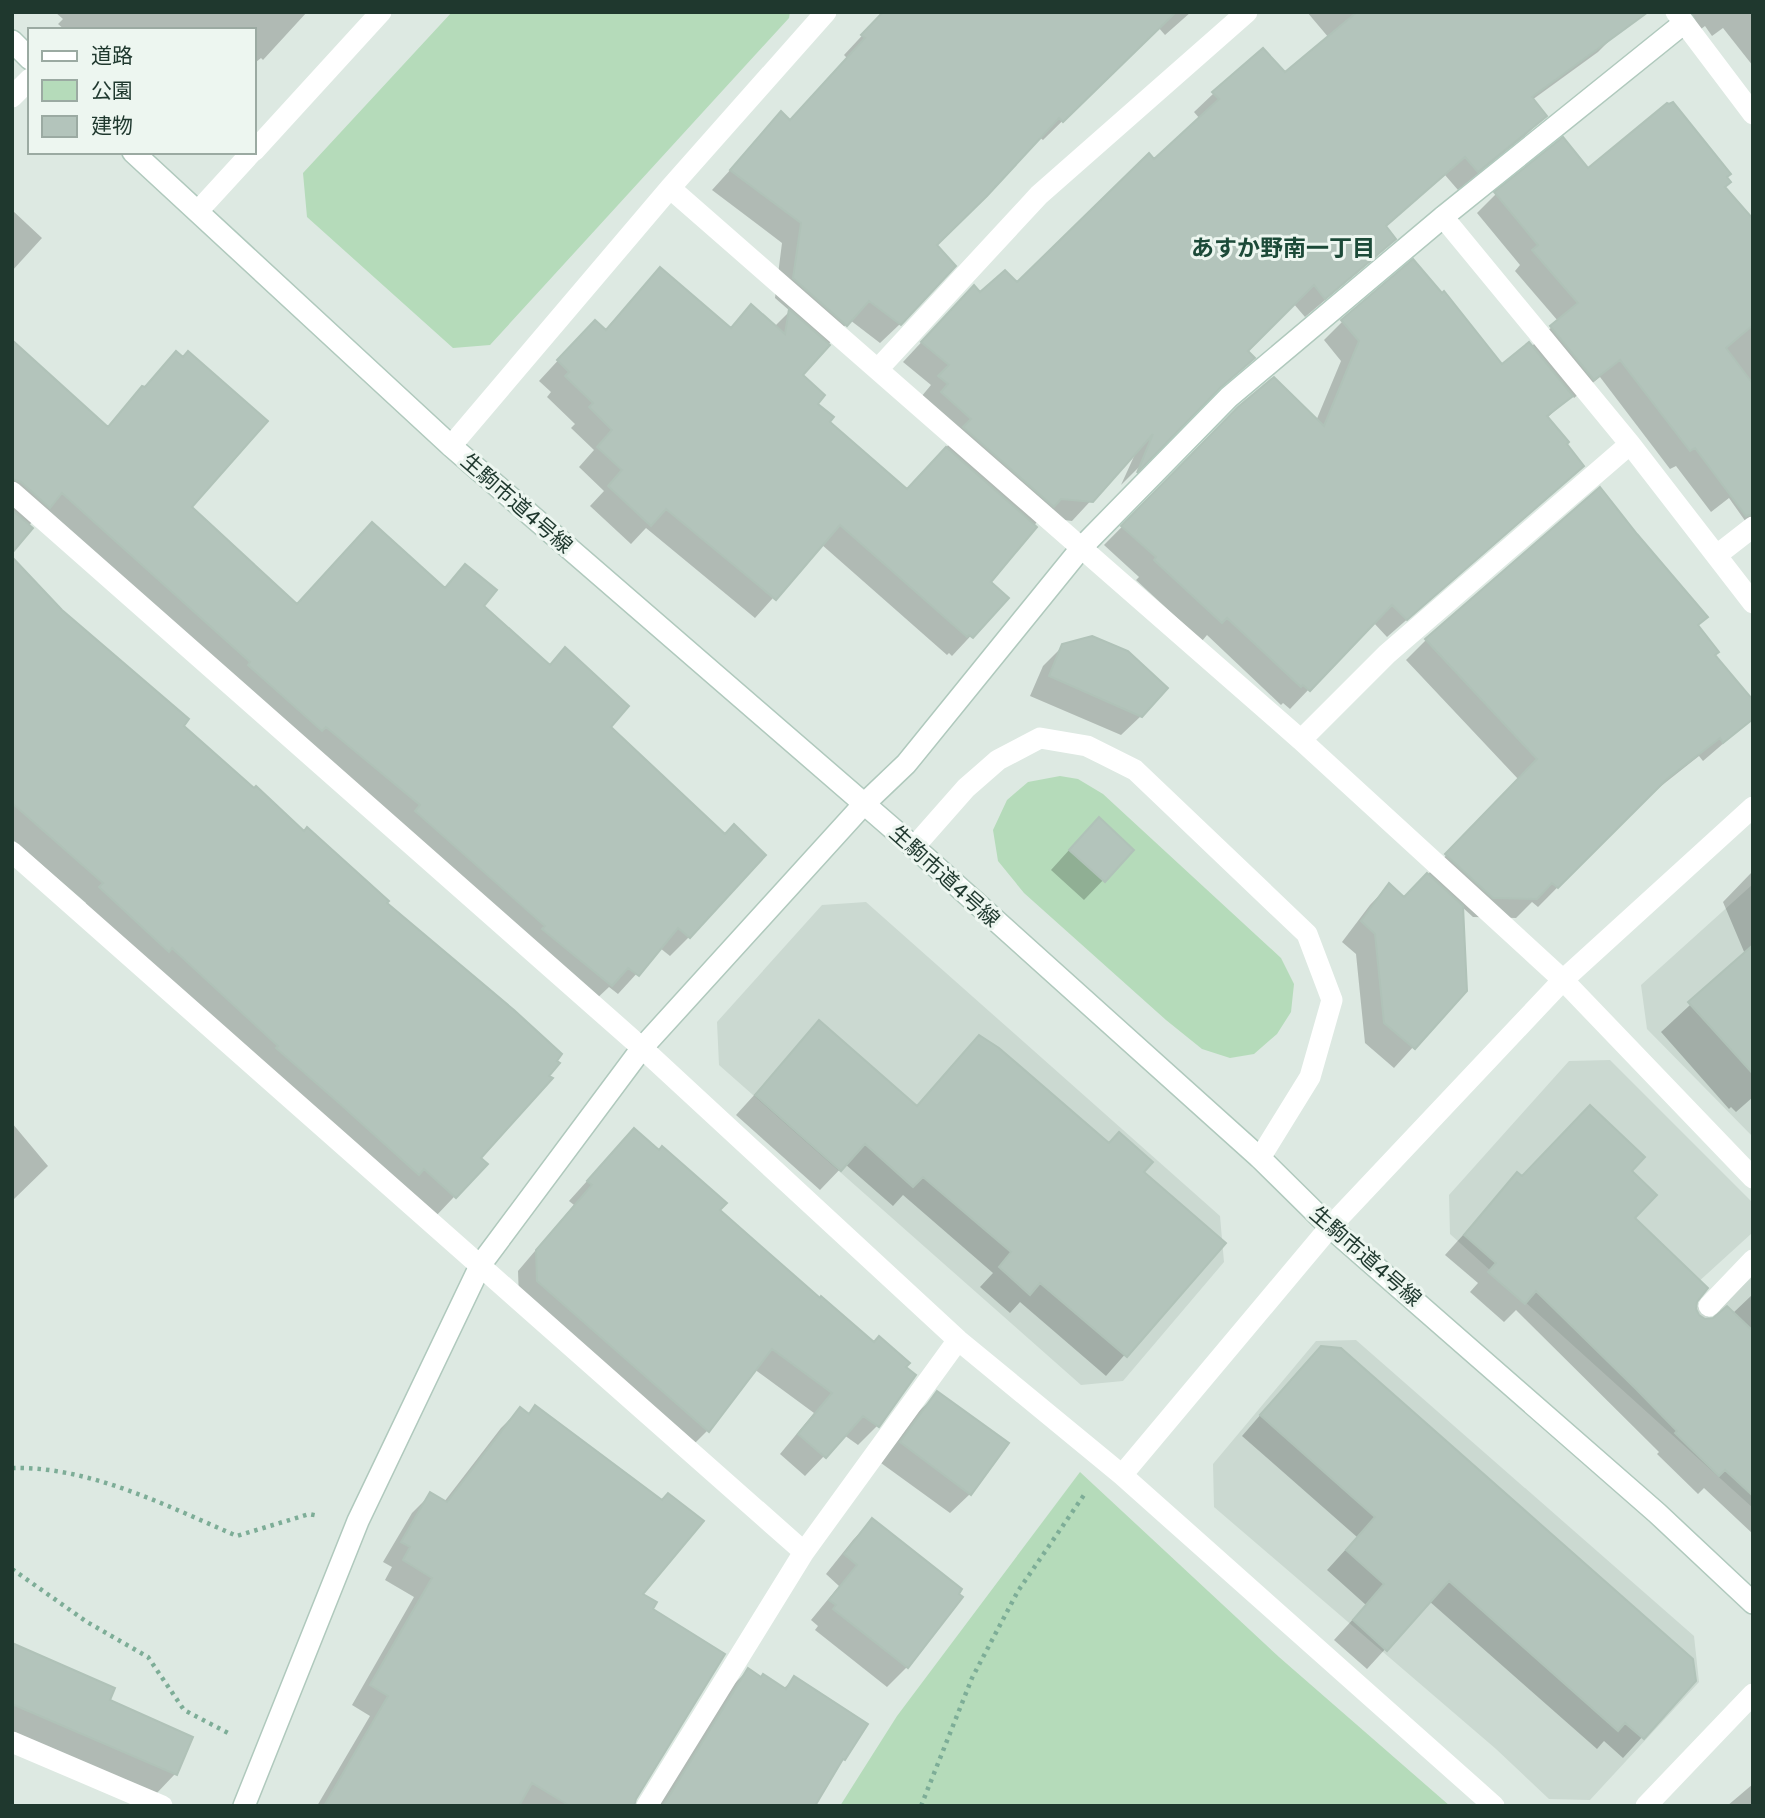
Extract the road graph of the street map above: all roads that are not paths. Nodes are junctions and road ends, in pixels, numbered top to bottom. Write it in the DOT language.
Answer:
graph roads {
  1 [pos="381,12"];
  2 [pos="826,12"];
  3 [pos="1247,12"];
  4 [pos="1680,18"];
  5 [pos="12,41"];
  6 [pos="28,57"];
  7 [pos="28,81"];
  8 [pos="12,97"];
  9 [pos="1753,114"];
  10 [pos="256,148"];
  11 [pos="135,154"];
  12 [pos="250,154"];
  13 [pos="670,188"];
  14 [pos="198,211"];
  15 [pos="1443,217"];
  16 [pos="878,369"];
  17 [pos="1630,444"];
  18 [pos="451,446"];
  19 [pos="12,492"];
  20 [pos="1753,527"];
  21 [pos="1082,547"];
  22 [pos="1717,555"];
  23 [pos="1753,603"];
  24 [pos="1301,740"];
  25 [pos="863,805"];
  26 [pos="1753,807"];
  27 [pos="914,846"];
  28 [pos="12,852"];
  29 [pos="1563,980"];
  30 [pos="642,1048"];
  31 [pos="1260,1158"];
  32 [pos="1753,1178"];
  33 [pos="1330,1227"];
  34 [pos="1753,1260"];
  35 [pos="481,1264"];
  36 [pos="1709,1306"];
  37 [pos="958,1340"];
  38 [pos="1115,1470"];
  39 [pos="804,1552"];
  40 [pos="1753,1603"];
  41 [pos="1753,1694"];
  42 [pos="12,1742"];
  43 [pos="162,1806"];
  44 [pos="244,1806"];
  45 [pos="647,1806"];
  46 [pos="1494,1806"];
  47 [pos="1646,1806"];
  1 -- 10 [label="street"];
  2 -- 13 [label="street"];
  3 -- 16 [label="street"];
  4 -- 9 [label="street"];
  4 -- 15 [label="street"];
  5 -- 6 [label="street"];
  7 -- 8 [label="street"];
  11 -- 14 [label="street, 生駒市道4号線"];
  12 -- 14 [label="street"];
  13 -- 16 [label="street"];
  13 -- 18 [label="street"];
  14 -- 18 [label="street, 生駒市道4号線"];
  15 -- 17 [label="street"];
  15 -- 21 [label="street"];
  16 -- 21 [label="street"];
  17 -- 22 [label="street"];
  17 -- 24 [label="street"];
  18 -- 25 [label="street, 生駒市道4号線"];
  19 -- 30 [label="street"];
  20 -- 22 [label="street"];
  21 -- 24 [label="street"];
  21 -- 25 [label="street"];
  22 -- 23 [label="street"];
  24 -- 29 [label="street"];
  25 -- 27 [label="street, 生駒市道4号線"];
  25 -- 30 [label="street"];
  26 -- 29 [label="street"];
  27 -- 31 [label="street, 生駒市道4号線"];
  27 -- 31 [label="street"];
  28 -- 35 [label="street"];
  29 -- 32 [label="street"];
  29 -- 33 [label="street"];
  30 -- 35 [label="street"];
  30 -- 37 [label="street"];
  31 -- 33 [label="street, 生駒市道4号線"];
  33 -- 38 [label="street"];
  33 -- 40 [label="street, 生駒市道4号線"];
  34 -- 36 [label="street"];
  35 -- 39 [label="street"];
  35 -- 44 [label="street"];
  37 -- 38 [label="street"];
  37 -- 39 [label="street"];
  38 -- 46 [label="street"];
  39 -- 45 [label="street"];
  41 -- 47 [label="street"];
  42 -- 43 [label="street"];
}
